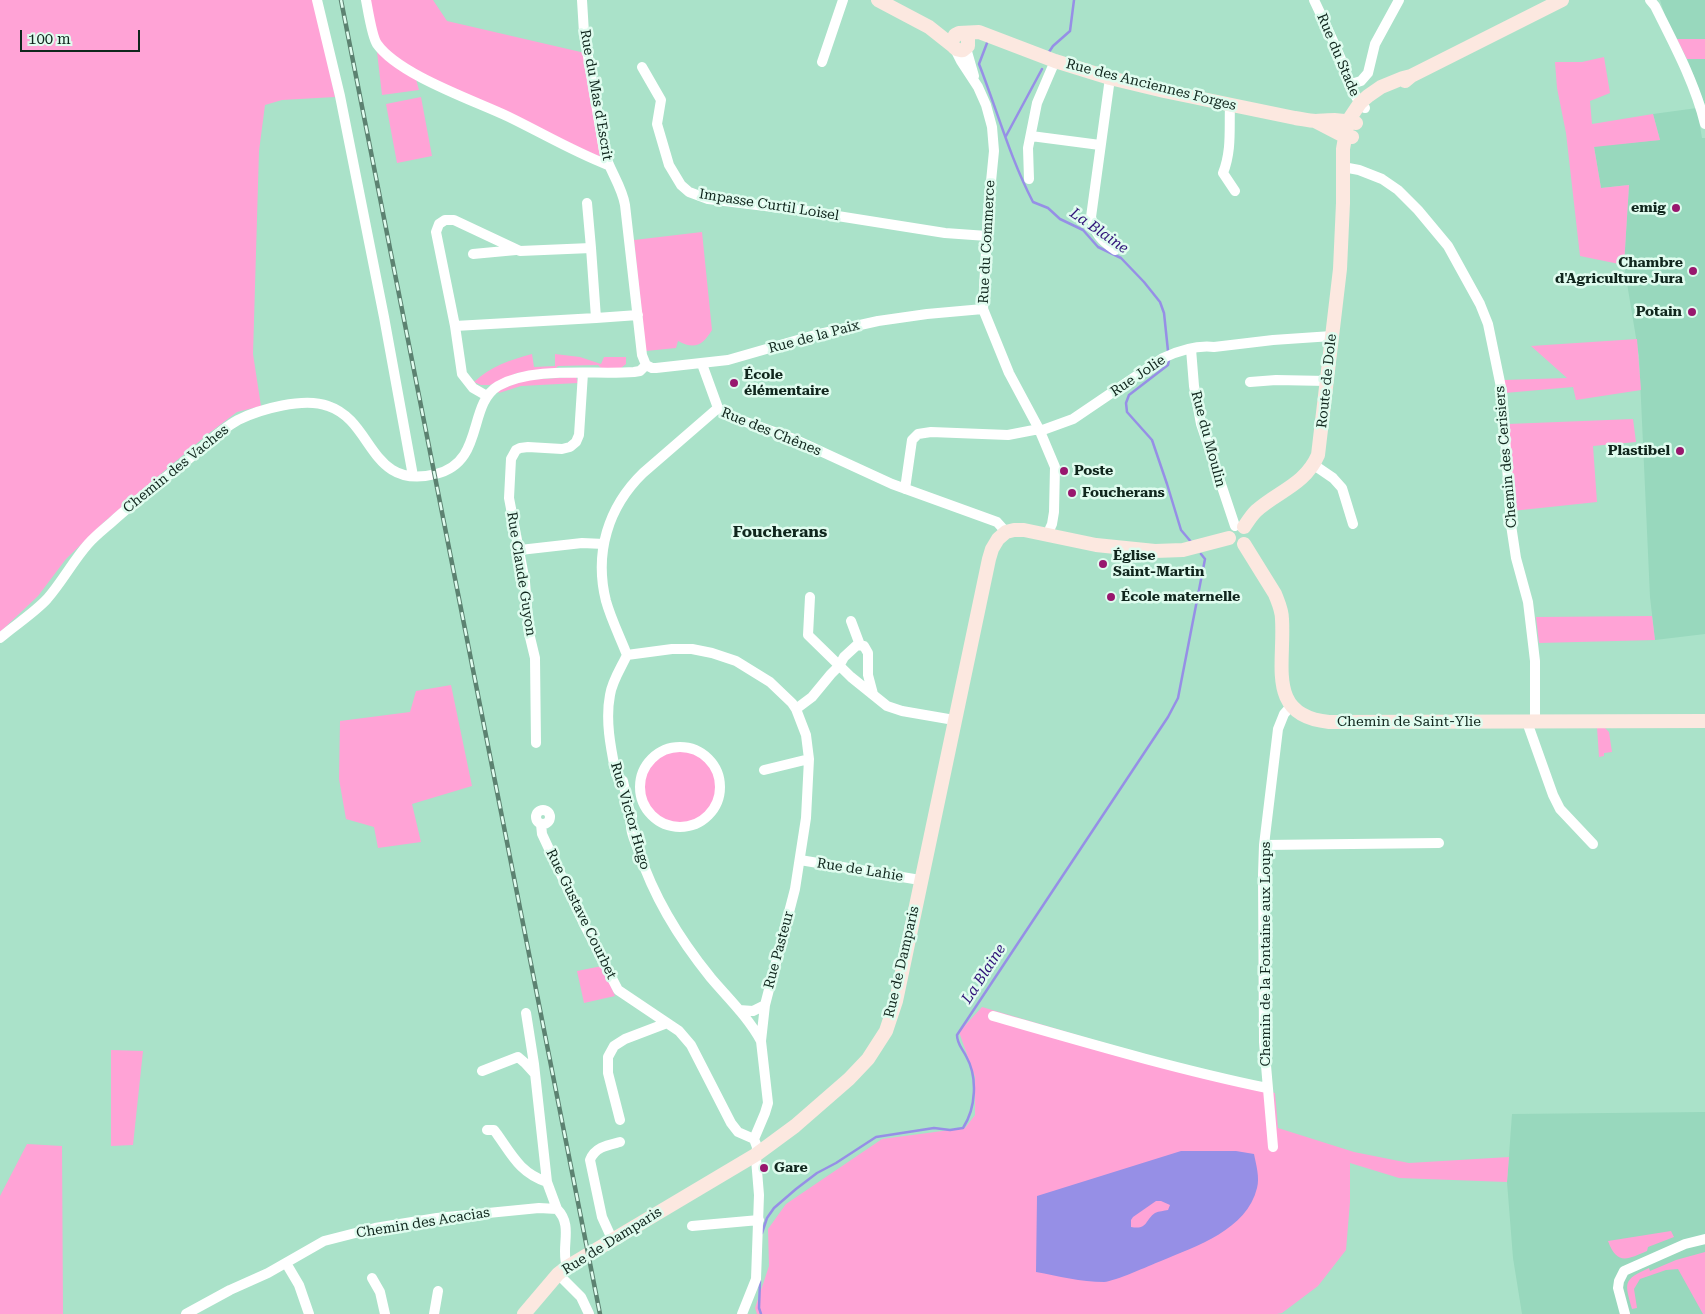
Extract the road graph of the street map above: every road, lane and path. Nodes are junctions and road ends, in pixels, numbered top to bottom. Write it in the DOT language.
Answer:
graph roads {
  1 [pos="317,0"];
  2 [pos="366,0"];
  3 [pos="582,0"];
  4 [pos="844,0"];
  5 [pos="878,0"];
  6 [pos="1314,0"];
  7 [pos="1399,0"];
  8 [pos="1562,0"];
  9 [pos="1653,2"];
  10 [pos="961,42"];
  11 [pos="1055,61"];
  12 [pos="822,62"];
  13 [pos="642,67"];
  14 [pos="1110,78"];
  15 [pos="1351,84"];
  16 [pos="1230,105"];
  17 [pos="1362,105"];
  18 [pos="1315,121"];
  19 [pos="1352,122"];
  20 [pos="1705,124"];
  21 [pos="1030,136"];
  22 [pos="1349,137"];
  23 [pos="1100,145"];
  24 [pos="608,165"];
  25 [pos="1347,168"];
  26 [pos="1029,179"];
  27 [pos="1234,191"];
  28 [pos="587,203"];
  29 [pos="987,236"];
  30 [pos="591,248"];
  31 [pos="517,250"];
  32 [pos="1116,250"];
  33 [pos="473,254"];
  34 [pos="983,309"];
  35 [pos="638,315"];
  36 [pos="596,318"];
  37 [pos="455,326"];
  38 [pos="1332,336"];
  39 [pos="1191,349"];
  40 [pos="702,364"];
  41 [pos="646,365"];
  42 [pos="583,373"];
  43 [pos="1250,382"];
  44 [pos="1327,382"];
  45 [pos="487,396"];
  46 [pos="718,408"];
  47 [pos="1040,430"];
  48 [pos="1314,465"];
  49 [pos="413,476"];
  50 [pos="905,489"];
  51 [pos="1353,524"];
  52 [pos="1236,530"];
  53 [pos="1006,532"];
  54 [pos="1047,535"];
  55 [pos="604,544"];
  56 [pos="520,550"];
  57 [pos="810,597"];
  58 [pos="851,621"];
  59 [pos="0,638"];
  60 [pos="860,645"];
  61 [pos="627,655"];
  62 [pos="839,666"];
  63 [pos="873,695"];
  64 [pos="1291,706"];
  65 [pos="796,709"];
  66 [pos="954,720"];
  67 [pos="1705,721"];
  68 [pos="1531,722"];
  69 [pos="536,743"];
  70 [pos="810,759"];
  71 [pos="764,770"];
  72 [pos="643,772"];
  73 [pos="623,781"];
  74 [pos="632,816"];
  75 [pos="655,818"];
  76 [pos="541,824"];
  77 [pos="1438,843"];
  78 [pos="1593,844"];
  79 [pos="1264,845"];
  80 [pos="800,860"];
  81 [pos="920,880"];
  82 [pos="765,1005"];
  83 [pos="739,1010"];
  84 [pos="526,1013"];
  85 [pos="993,1016"];
  86 [pos="667,1023"];
  87 [pos="761,1041"];
  88 [pos="482,1071"];
  89 [pos="535,1075"];
  90 [pos="1267,1088"];
  91 [pos="620,1120"];
  92 [pos="487,1130"];
  93 [pos="754,1139"];
  94 [pos="620,1142"];
  95 [pos="1273,1147"];
  96 [pos="756,1154"];
  97 [pos="547,1182"];
  98 [pos="557,1209"];
  99 [pos="759,1220"];
  100 [pos="692,1226"];
  101 [pos="612,1239"];
  102 [pos="1705,1239"];
  103 [pos="286,1263"];
  104 [pos="563,1270"];
  105 [pos="372,1278"];
  106 [pos="438,1291"];
  107 [pos="186,1314"];
  108 [pos="309,1314"];
  109 [pos="385,1314"];
  110 [pos="434,1314"];
  111 [pos="525,1314"];
  112 [pos="589,1314"];
  113 [pos="742,1314"];
  114 [pos="1625,1314"];
  1 -- 49 [label="street"];
  2 -- 24 [label="street"];
  3 -- 24 [label="street, Rue du Mas d'Escrit"];
  4 -- 12 [label="street"];
  5 -- 10 [label="main road, Rue des Anciennes Forges"];
  6 -- 15 [label="street, Rue du Stade"];
  7 -- 15 [label="street"];
  8 -- 17 [label="main road, Route de Dole"];
  9 -- 20 [label="street"];
  10 -- 11 [label="main road, Rue des Anciennes Forges"];
  10 -- 29 [label="street, Rue du Commerce"];
  11 -- 14 [label="main road, Rue des Anciennes Forges"];
  11 -- 21 [label="street"];
  13 -- 29 [label="street, Impasse Curtil Loisel"];
  14 -- 16 [label="main road, Rue des Anciennes Forges"];
  14 -- 23 [label="street"];
  15 -- 17 [label="street, Rue du Stade"];
  16 -- 18 [label="main road, Rue des Anciennes Forges"];
  16 -- 27 [label="street"];
  17 -- 19 [label="main road, Route de Dole"];
  18 -- 19 [label="main road, Rue des Anciennes Forges"];
  18 -- 22 [label="main road, Rue des Anciennes Forges"];
  19 -- 22 [label="main road, Route de Dole"];
  21 -- 23 [label="street"];
  21 -- 26 [label="street"];
  22 -- 25 [label="main road, Route de Dole"];
  23 -- 32 [label="street"];
  24 -- 35 [label="street, Rue du Mas d'Escrit"];
  25 -- 38 [label="main road, Route de Dole"];
  25 -- 68 [label="street, Chemin des Cerisiers"];
  28 -- 30 [label="street"];
  29 -- 34 [label="street, Rue du Commerce"];
  30 -- 31 [label="street"];
  30 -- 36 [label="street"];
  31 -- 33 [label="street"];
  31 -- 37 [label="street"];
  34 -- 40 [label="street, Rue de la Paix"];
  34 -- 47 [label="street, Rue du Commerce"];
  35 -- 36 [label="street"];
  35 -- 41 [label="street, Rue du Mas d'Escrit"];
  36 -- 37 [label="street"];
  37 -- 45 [label="street"];
  38 -- 39 [label="street, Rue Jolie"];
  38 -- 44 [label="main road, Route de Dole"];
  39 -- 47 [label="street, Rue Jolie"];
  39 -- 52 [label="street, Rue du Moulin"];
  40 -- 41 [label="street, Rue de la Paix"];
  40 -- 46 [label="street"];
  41 -- 42 [label="street"];
  42 -- 45 [label="street"];
  42 -- 56 [label="street, Rue Claude Guyon"];
  43 -- 44 [label="street"];
  44 -- 48 [label="main road, Route de Dole"];
  45 -- 49 [label="street, Chemin des Vaches"];
  46 -- 50 [label="street, Rue des Chênes"];
  46 -- 55 [label="street, Rue des Chênes"];
  47 -- 50 [label="street, Rue Jolie"];
  47 -- 54 [label="street, Rue du Commerce"];
  48 -- 51 [label="street"];
  48 -- 52 [label="main road"];
  49 -- 59 [label="street, Chemin des Vaches"];
  50 -- 53 [label="street, Rue des Chênes"];
  52 -- 54 [label="main road"];
  52 -- 64 [label="main road"];
  53 -- 54 [label="main road"];
  53 -- 66 [label="main road, Rue de Damparis"];
  55 -- 56 [label="street"];
  55 -- 61 [label="street, Rue des Chênes"];
  56 -- 69 [label="street, Rue Claude Guyon"];
  57 -- 62 [label="street"];
  58 -- 60 [label="street"];
  60 -- 62 [label="street"];
  60 -- 63 [label="street"];
  61 -- 65 [label="street, Rue Pasteur"];
  61 -- 73 [label="street, Rue Victor Hugo"];
  62 -- 63 [label="street"];
  62 -- 65 [label="street"];
  63 -- 66 [label="street"];
  64 -- 68 [label="main road, Chemin de Saint-Ylie"];
  64 -- 79 [label="street, Chemin de la Fontaine aux Loups"];
  65 -- 70 [label="street, Rue Pasteur"];
  66 -- 81 [label="main road, Rue de Damparis"];
  67 -- 68 [label="main road, Chemin de Saint-Ylie"];
  68 -- 78 [label="street, Chemin des Cerisiers"];
  70 -- 71 [label="street"];
  70 -- 80 [label="street, Rue Pasteur"];
  72 -- 73 [label="street"];
  72 -- 75 [label="street"];
  72 -- 75 [label="street"];
  73 -- 74 [label="street, Rue Victor Hugo"];
  74 -- 75 [label="street"];
  74 -- 83 [label="street, Rue Victor Hugo"];
  76 -- 86 [label="street, Rue Gustave Courbet"];
  77 -- 79 [label="street"];
  79 -- 90 [label="street, Chemin de la Fontaine aux Loups"];
  80 -- 81 [label="street, Rue de Lahie"];
  80 -- 82 [label="street, Rue Pasteur"];
  81 -- 96 [label="main road, Rue de Damparis"];
  82 -- 83 [label="street"];
  82 -- 87 [label="street, Rue Pasteur"];
  83 -- 87 [label="street, Rue Victor Hugo"];
  84 -- 89 [label="street"];
  85 -- 90 [label="street"];
  86 -- 91 [label="street"];
  86 -- 93 [label="street, Rue Gustave Courbet"];
  87 -- 93 [label="street, Rue Pasteur"];
  88 -- 89 [label="street"];
  89 -- 97 [label="street"];
  90 -- 95 [label="street, Chemin de la Fontaine aux Loups"];
  92 -- 97 [label="street"];
  93 -- 96 [label="street"];
  94 -- 101 [label="street"];
  96 -- 99 [label="street"];
  96 -- 101 [label="main road, Rue de Damparis"];
  97 -- 98 [label="street"];
  98 -- 103 [label="street, Chemin des Acacias"];
  98 -- 104 [label="street"];
  99 -- 100 [label="street"];
  99 -- 113 [label="street"];
  101 -- 104 [label="main road, Rue de Damparis"];
  102 -- 114 [label="street"];
  103 -- 107 [label="street, Chemin des Acacias"];
  103 -- 108 [label="street"];
  104 -- 111 [label="main road, Rue de Damparis"];
  104 -- 112 [label="street"];
  105 -- 109 [label="street"];
  106 -- 110 [label="street"];
}
